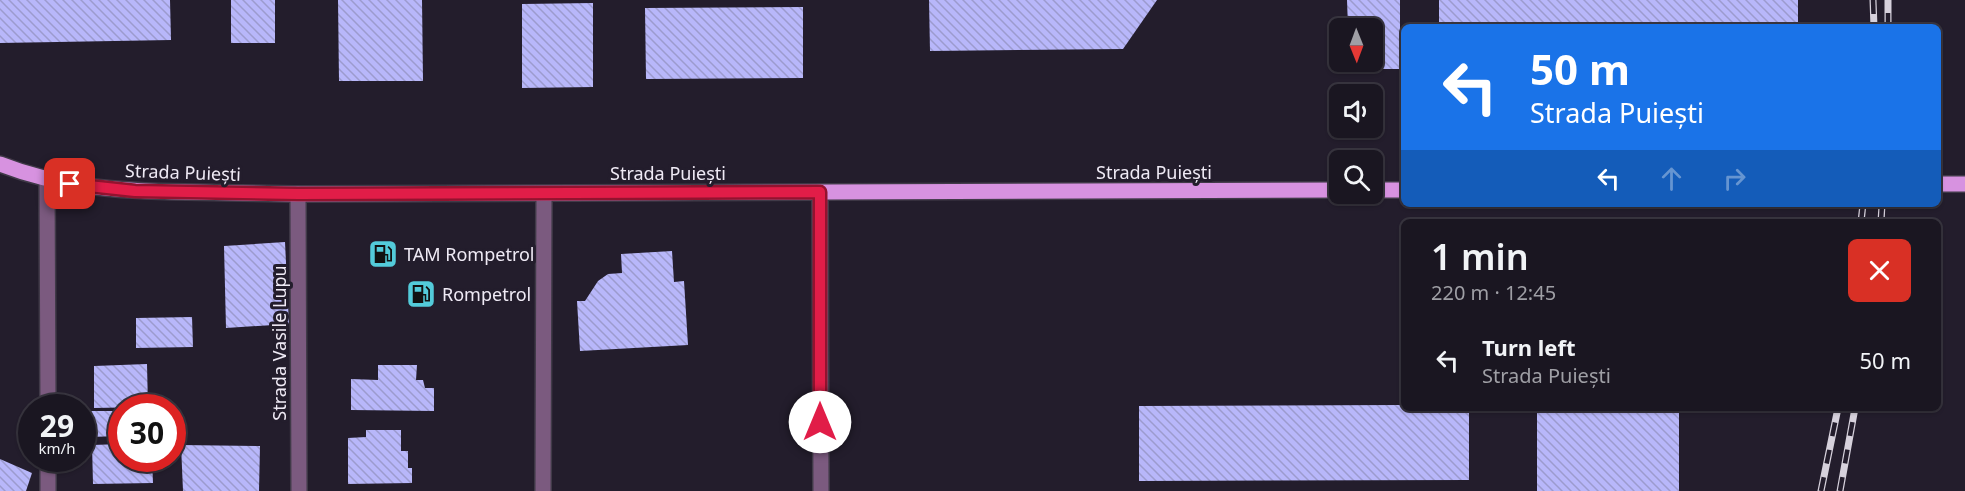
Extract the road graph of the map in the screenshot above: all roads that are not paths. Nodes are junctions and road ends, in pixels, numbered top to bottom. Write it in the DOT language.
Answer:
graph roads {
  1 [pos="0,164"];
  2 [pos="47,180"];
  3 [pos="1941,184"];
  4 [pos="1965,184"];
  5 [pos="1329,190"];
  6 [pos="1383,190"];
  7 [pos="1401,190"];
  8 [pos="820,192"];
  9 [pos="298,194"];
  10 [pos="544,194"];
  11 [pos="48,394"];
  12 [pos="48,472"];
  13 [pos="48,491"];
  14 [pos="299,491"];
  15 [pos="543,491"];
  16 [pos="821,491"];
  1 -- 2 [label="main road, Strada Puiești"];
  2 -- 9 [label="main road, Strada Puiești"];
  2 -- 11 [label="street"];
  3 -- 4 [label="main road"];
  5 -- 8 [label="main road, Strada Puiești"];
  6 -- 7 [label="main road"];
  8 -- 10 [label="main road, Strada Puiești"];
  8 -- 16 [label="street"];
  9 -- 10 [label="main road, Strada Puiești"];
  9 -- 14 [label="street, Strada Vasile Lupu"];
  10 -- 15 [label="street"];
  12 -- 13 [label="street"];
}
